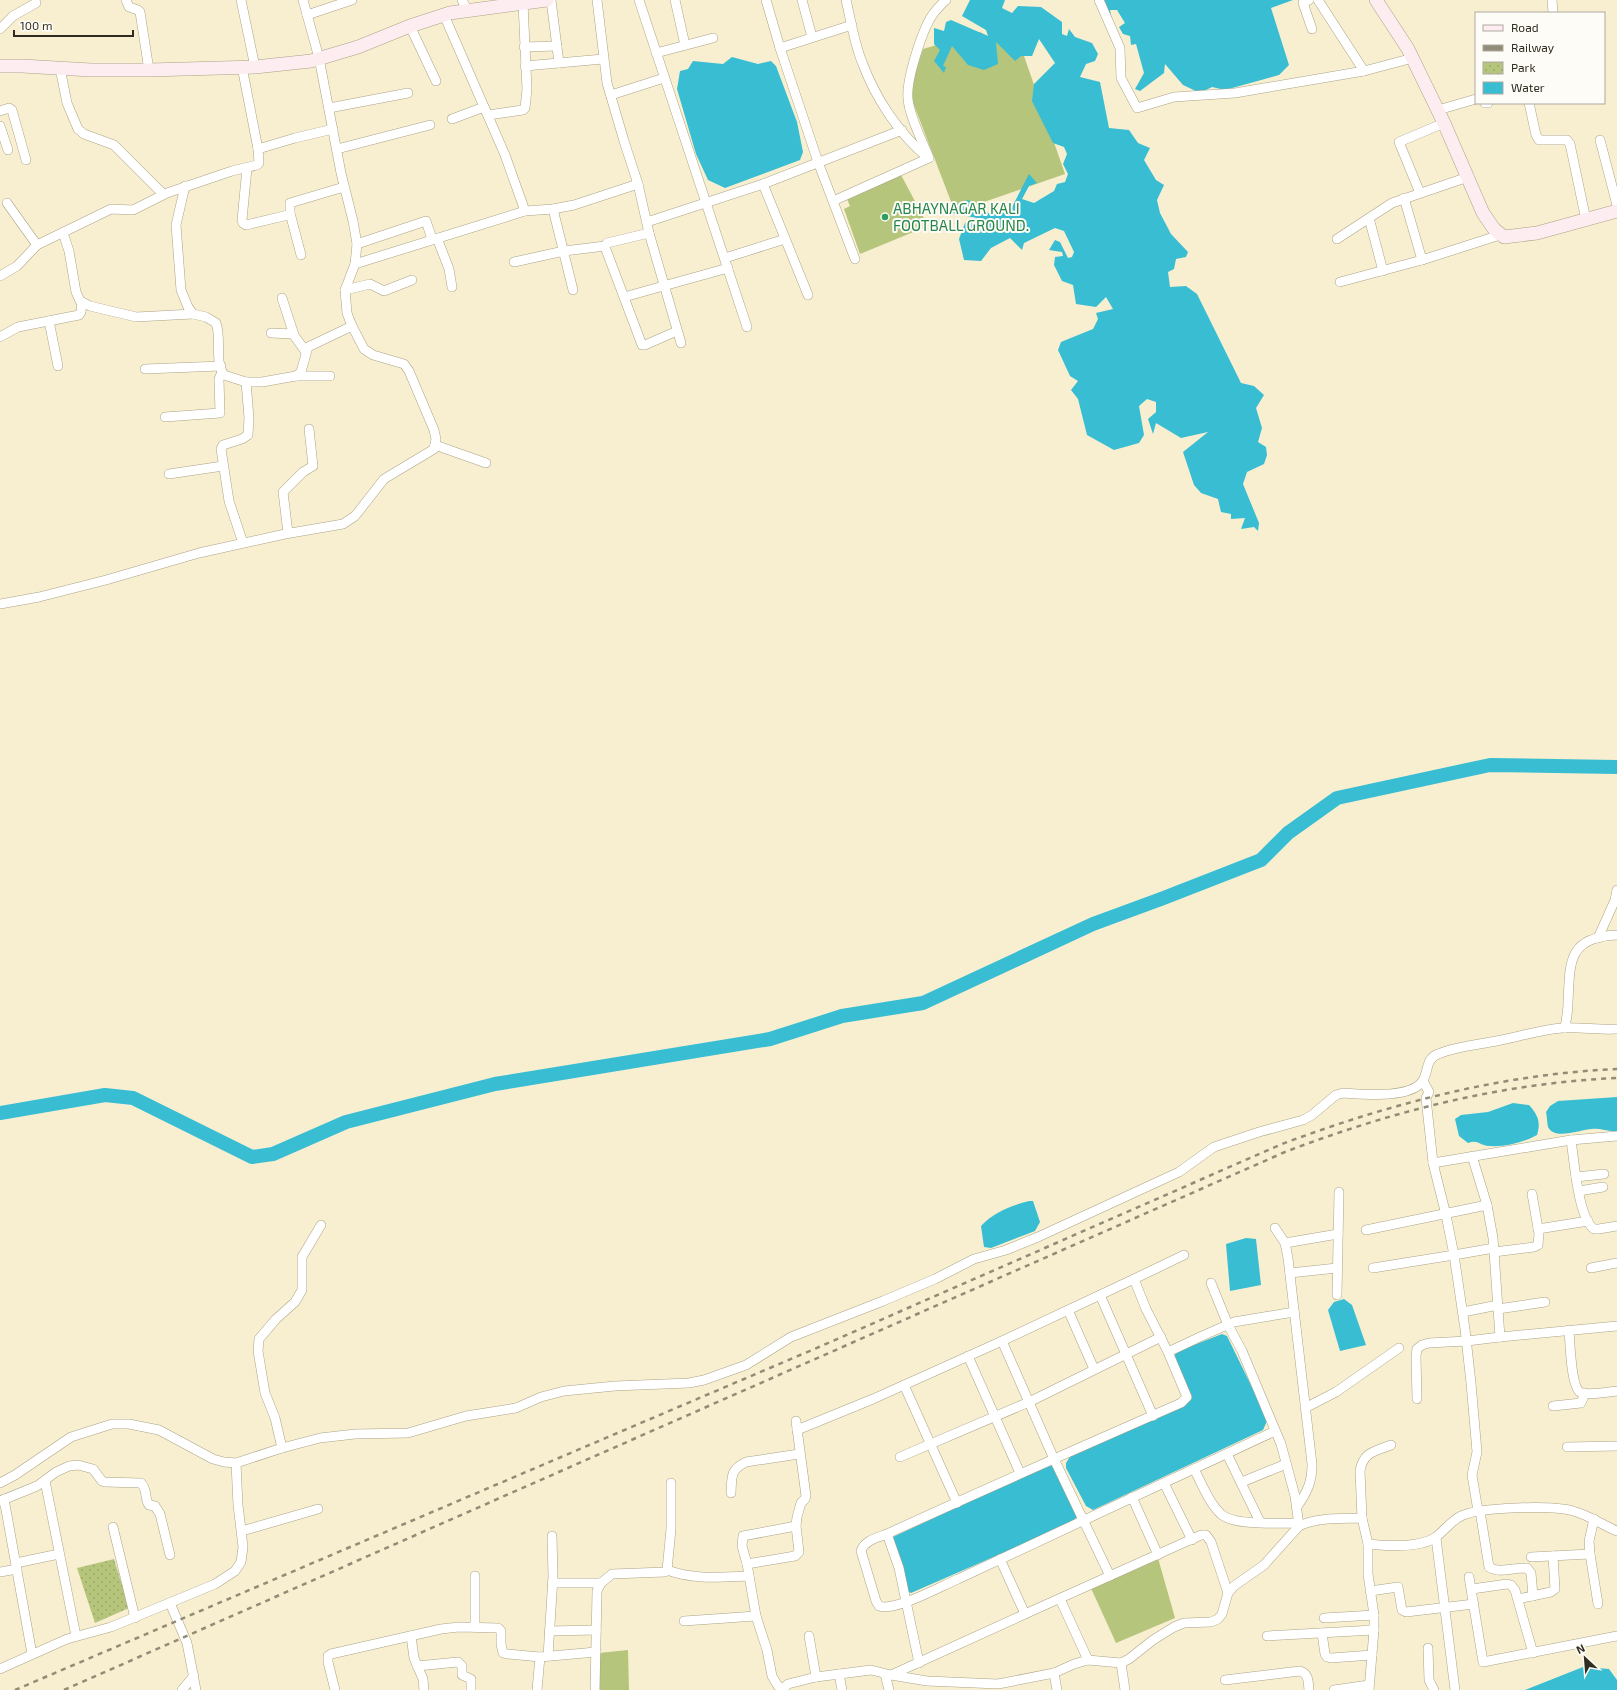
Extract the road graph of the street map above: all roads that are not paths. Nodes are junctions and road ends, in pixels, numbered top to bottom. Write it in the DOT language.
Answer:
graph roads {
  1 [pos="126,0"];
  2 [pos="241,0"];
  3 [pos="303,0"];
  4 [pos="352,0"];
  5 [pos="547,0"];
  6 [pos="551,0"];
  7 [pos="597,0"];
  8 [pos="639,0"];
  9 [pos="675,0"];
  10 [pos="766,0"];
  11 [pos="802,0"];
  12 [pos="846,0"];
  13 [pos="946,0"];
  14 [pos="1099,0"];
  15 [pos="1309,0"];
  16 [pos="1318,0"];
  17 [pos="1376,0"];
  18 [pos="1552,0"];
  19 [pos="526,2"];
  20 [pos="36,3"];
  21 [pos="465,5"];
  22 [pos="1553,12"];
  23 [pos="307,15"];
  24 [pos="444,15"];
  25 [pos="852,25"];
  26 [pos="410,26"];
  27 [pos="1312,28"];
  28 [pos="0,29"];
  29 [pos="812,37"];
  30 [pos="713,38"];
  31 [pos="685,45"];
  32 [pos="556,46"];
  33 [pos="524,47"];
  34 [pos="780,48"];
  35 [pos="656,53"];
  36 [pos="319,58"];
  37 [pos="1413,58"];
  38 [pos="603,59"];
  39 [pos="559,63"];
  40 [pos="0,66"];
  41 [pos="525,66"];
  42 [pos="249,67"];
  43 [pos="60,68"];
  44 [pos="149,70"];
  45 [pos="1364,71"];
  46 [pos="664,78"];
  47 [pos="436,81"];
  48 [pos="408,93"];
  49 [pos="610,95"];
  50 [pos="1475,99"];
  51 [pos="1529,104"];
  52 [pos="329,108"];
  53 [pos="1438,110"];
  54 [pos="0,111"];
  55 [pos="486,111"];
  56 [pos="452,119"];
  57 [pos="1444,123"];
  58 [pos="430,125"];
  59 [pos="0,126"];
  60 [pos="333,129"];
  61 [pos="902,130"];
  62 [pos="1600,140"];
  63 [pos="258,149"];
  64 [pos="337,149"];
  65 [pos="8,150"];
  66 [pos="930,159"];
  67 [pos="26,160"];
  68 [pos="818,162"];
  69 [pos="247,168"];
  70 [pos="1468,177"];
  71 [pos="638,184"];
  72 [pos="763,184"];
  73 [pos="185,186"];
  74 [pos="344,187"];
  75 [pos="1420,193"];
  76 [pos="163,194"];
  77 [pos="1404,198"];
  78 [pos="833,201"];
  79 [pos="706,202"];
  80 [pos="7,204"];
  81 [pos="1617,205"];
  82 [pos="552,209"];
  83 [pos="525,211"];
  84 [pos="1617,211"];
  85 [pos="290,213"];
  86 [pos="1369,218"];
  87 [pos="1586,220"];
  88 [pos="646,222"];
  89 [pos="63,233"];
  90 [pos="649,233"];
  91 [pos="1500,235"];
  92 [pos="785,238"];
  93 [pos="1337,238"];
  94 [pos="434,239"];
  95 [pos="357,244"];
  96 [pos="37,245"];
  97 [pos="605,246"];
  98 [pos="564,251"];
  99 [pos="301,255"];
  100 [pos="724,258"];
  101 [pos="855,259"];
  102 [pos="1422,260"];
  103 [pos="514,262"];
  104 [pos="355,264"];
  105 [pos="728,268"];
  106 [pos="1382,271"];
  107 [pos="0,276"];
  108 [pos="412,280"];
  109 [pos="1340,282"];
  110 [pos="664,286"];
  111 [pos="452,287"];
  112 [pos="345,290"];
  113 [pos="573,290"];
  114 [pos="808,295"];
  115 [pos="624,297"];
  116 [pos="282,298"];
  117 [pos="82,302"];
  118 [pos="193,314"];
  119 [pos="49,321"];
  120 [pos="352,326"];
  121 [pos="747,327"];
  122 [pos="677,331"];
  123 [pos="271,333"];
  124 [pos="294,335"];
  125 [pos="0,337"];
  126 [pos="681,343"];
  127 [pos="306,352"];
  128 [pos="58,366"];
  129 [pos="145,369"];
  130 [pos="221,369"];
  131 [pos="296,376"];
  132 [pos="330,376"];
  133 [pos="246,382"];
  134 [pos="165,417"];
  135 [pos="309,430"];
  136 [pos="435,444"];
  137 [pos="486,463"];
  138 [pos="223,466"];
  139 [pos="169,474"];
  140 [pos="288,533"];
  141 [pos="243,543"];
  142 [pos="0,604"];
  143 [pos="1617,890"];
  144 [pos="1616,900"];
  145 [pos="1617,935"];
  146 [pos="1598,938"];
  147 [pos="1565,1028"];
  148 [pos="1617,1029"];
  149 [pos="1422,1081"];
  150 [pos="1617,1136"];
  151 [pos="1571,1140"];
  152 [pos="1472,1156"];
  153 [pos="1433,1163"];
  154 [pos="1604,1174"];
  155 [pos="1576,1177"];
  156 [pos="1603,1187"];
  157 [pos="1578,1191"];
  158 [pos="1339,1192"];
  159 [pos="1532,1194"];
  160 [pos="1487,1205"];
  161 [pos="1446,1215"];
  162 [pos="1588,1221"];
  163 [pos="321,1225"];
  164 [pos="1617,1226"];
  165 [pos="1275,1228"];
  166 [pos="1538,1228"];
  167 [pos="1366,1230"];
  168 [pos="1338,1234"];
  169 [pos="1285,1243"];
  170 [pos="1494,1250"];
  171 [pos="1184,1255"];
  172 [pos="1454,1255"];
  173 [pos="1617,1263"];
  174 [pos="1337,1268"];
  175 [pos="1373,1268"];
  176 [pos="1591,1268"];
  177 [pos="1290,1273"];
  178 [pos="1134,1279"];
  179 [pos="1211,1283"];
  180 [pos="1100,1295"];
  181 [pos="1337,1295"];
  182 [pos="1545,1302"];
  183 [pos="1498,1307"];
  184 [pos="1068,1310"];
  185 [pos="1294,1312"];
  186 [pos="1463,1312"];
  187 [pos="1228,1325"];
  188 [pos="1617,1326"];
  189 [pos="1568,1330"];
  190 [pos="1161,1337"];
  191 [pos="1500,1337"];
  192 [pos="1002,1341"];
  193 [pos="1467,1341"];
  194 [pos="1398,1348"];
  195 [pos="1168,1352"];
  196 [pos="1126,1354"];
  197 [pos="968,1356"];
  198 [pos="1094,1369"];
  199 [pos="904,1385"];
  200 [pos="1617,1391"];
  201 [pos="1585,1393"];
  202 [pos="1416,1399"];
  203 [pos="1029,1402"];
  204 [pos="1553,1406"];
  205 [pos="1305,1408"];
  206 [pos="995,1416"];
  207 [pos="1153,1416"];
  208 [pos="1275,1431"];
  209 [pos="931,1443"];
  210 [pos="1391,1445"];
  211 [pos="1617,1446"];
  212 [pos="1567,1447"];
  213 [pos="282,1448"];
  214 [pos="799,1454"];
  215 [pos="1227,1454"];
  216 [pos="900,1456"];
  217 [pos="1054,1460"];
  218 [pos="1286,1464"];
  219 [pos="236,1467"];
  220 [pos="1194,1469"];
  221 [pos="1020,1473"];
  222 [pos="45,1481"];
  223 [pos="1242,1482"];
  224 [pos="0,1483"];
  225 [pos="671,1483"];
  226 [pos="1164,1483"];
  227 [pos="731,1493"];
  228 [pos="1132,1497"];
  229 [pos="2,1500"];
  230 [pos="957,1503"];
  231 [pos="1297,1507"];
  232 [pos="318,1509"];
  233 [pos="1479,1511"];
  234 [pos="1362,1518"];
  235 [pos="1084,1519"];
  236 [pos="1594,1519"];
  237 [pos="1260,1522"];
  238 [pos="1299,1524"];
  239 [pos="796,1526"];
  240 [pos="113,1528"];
  241 [pos="242,1531"];
  242 [pos="1617,1531"];
  243 [pos="887,1534"];
  244 [pos="552,1536"];
  245 [pos="1436,1538"];
  246 [pos="1192,1540"];
  247 [pos="1368,1544"];
  248 [pos="59,1554"];
  249 [pos="1590,1554"];
  250 [pos="170,1555"];
  251 [pos="1158,1555"];
  252 [pos="1553,1556"];
  253 [pos="1531,1557"];
  254 [pos="1000,1559"];
  255 [pos="747,1564"];
  256 [pos="16,1566"];
  257 [pos="667,1570"];
  258 [pos="0,1572"];
  259 [pos="475,1576"];
  260 [pos="748,1576"];
  261 [pos="1110,1576"];
  262 [pos="1469,1577"];
  263 [pos="552,1583"];
  264 [pos="601,1583"];
  265 [pos="1472,1589"];
  266 [pos="1370,1591"];
  267 [pos="1228,1594"];
  268 [pos="1533,1596"];
  269 [pos="1060,1599"];
  270 [pos="1518,1599"];
  271 [pos="906,1602"];
  272 [pos="170,1603"];
  273 [pos="1474,1604"];
  274 [pos="1598,1604"];
  275 [pos="1445,1608"];
  276 [pos="1024,1614"];
  277 [pos="1374,1615"];
  278 [pos="756,1616"];
  279 [pos="135,1618"];
  280 [pos="1324,1618"];
  281 [pos="684,1621"];
  282 [pos="475,1627"];
  283 [pos="596,1630"];
  284 [pos="1374,1630"];
  285 [pos="549,1631"];
  286 [pos="1322,1632"];
  287 [pos="76,1636"];
  288 [pos="411,1636"];
  289 [pos="809,1636"];
  290 [pos="1267,1636"];
  291 [pos="1617,1636"];
  292 [pos="1428,1648"];
  293 [pos="596,1652"];
  294 [pos="1533,1653"];
  295 [pos="32,1654"];
  296 [pos="1372,1655"];
  297 [pos="544,1656"];
  298 [pos="1088,1660"];
  299 [pos="919,1663"];
  300 [pos="1122,1663"];
  301 [pos="417,1666"];
  302 [pos="0,1669"];
  303 [pos="1054,1673"];
  304 [pos="839,1674"];
  305 [pos="888,1675"];
  306 [pos="194,1676"];
  307 [pos="816,1678"];
  308 [pos="1225,1680"];
  309 [pos="1011,1686"];
  310 [pos="1369,1688"];
  311 [pos="783,1689"];
  312 [pos="182,1690"];
  313 [pos="196,1690"];
  314 [pos="336,1690"];
  315 [pos="424,1690"];
  316 [pos="471,1690"];
  317 [pos="537,1690"];
  318 [pos="595,1690"];
  319 [pos="842,1690"];
  320 [pos="889,1690"];
  321 [pos="1057,1690"];
  322 [pos="1125,1690"];
  323 [pos="1309,1690"];
  324 [pos="1334,1690"];
  325 [pos="1434,1690"];
  326 [pos="1455,1690"];
  1 -- 44 [label="street"];
  2 -- 42 [label="street"];
  3 -- 23 [label="street"];
  4 -- 23 [label="street"];
  5 -- 19 [label="main road"];
  6 -- 32 [label="street"];
  7 -- 38 [label="street"];
  8 -- 35 [label="street"];
  9 -- 31 [label="street"];
  10 -- 34 [label="street"];
  11 -- 29 [label="street"];
  12 -- 25 [label="street"];
  13 -- 66 [label="street"];
  14 -- 45 [label="street"];
  15 -- 27 [label="street"];
  16 -- 45 [label="street"];
  17 -- 37 [label="main road"];
  18 -- 22 [label="street"];
  19 -- 21 [label="main road"];
  19 -- 33 [label="street"];
  20 -- 28 [label="street"];
  21 -- 24 [label="main road"];
  23 -- 36 [label="street"];
  24 -- 26 [label="main road"];
  24 -- 55 [label="street"];
  25 -- 29 [label="street"];
  25 -- 61 [label="street"];
  26 -- 36 [label="main road"];
  26 -- 47 [label="street"];
  29 -- 34 [label="street"];
  30 -- 31 [label="street"];
  31 -- 35 [label="street"];
  32 -- 33 [label="street"];
  32 -- 39 [label="street"];
  33 -- 41 [label="street"];
  34 -- 68 [label="street"];
  35 -- 46 [label="street"];
  36 -- 42 [label="main road"];
  36 -- 52 [label="street"];
  37 -- 45 [label="street"];
  37 -- 53 [label="main road"];
  38 -- 39 [label="street"];
  38 -- 49 [label="street"];
  39 -- 41 [label="street"];
  40 -- 43 [label="main road"];
  41 -- 55 [label="street"];
  42 -- 44 [label="main road"];
  42 -- 63 [label="street"];
  43 -- 44 [label="main road"];
  43 -- 76 [label="street"];
  46 -- 49 [label="street"];
  46 -- 79 [label="street"];
  48 -- 52 [label="street"];
  49 -- 71 [label="street"];
  50 -- 53 [label="street"];
  51 -- 87 [label="street"];
  52 -- 60 [label="street"];
  53 -- 57 [label="main road"];
  54 -- 67 [label="street"];
  55 -- 56 [label="street"];
  55 -- 83 [label="street"];
  57 -- 70 [label="main road"];
  57 -- 75 [label="street"];
  58 -- 64 [label="street"];
  59 -- 65 [label="street"];
  60 -- 63 [label="street"];
  60 -- 64 [label="street"];
  61 -- 66 [label="street"];
  61 -- 68 [label="street"];
  62 -- 81 [label="street"];
  63 -- 69 [label="street"];
  64 -- 74 [label="street"];
  66 -- 78 [label="street"];
  68 -- 72 [label="street"];
  68 -- 78 [label="street"];
  69 -- 73 [label="street"];
  69 -- 85 [label="street"];
  70 -- 75 [label="street"];
  70 -- 91 [label="main road"];
  71 -- 82 [label="street"];
  71 -- 88 [label="street"];
  72 -- 79 [label="street"];
  72 -- 92 [label="street"];
  73 -- 76 [label="street"];
  73 -- 118 [label="street"];
  74 -- 85 [label="street"];
  74 -- 95 [label="street"];
  75 -- 77 [label="street"];
  76 -- 89 [label="street"];
  77 -- 86 [label="street"];
  77 -- 102 [label="street"];
  78 -- 101 [label="street"];
  79 -- 88 [label="street"];
  79 -- 100 [label="street"];
  80 -- 96 [label="street"];
  82 -- 83 [label="street"];
  82 -- 98 [label="street"];
  83 -- 94 [label="street"];
  84 -- 87 [label="main road"];
  85 -- 99 [label="street"];
  86 -- 93 [label="street"];
  86 -- 106 [label="street"];
  87 -- 91 [label="main road"];
  88 -- 90 [label="street"];
  89 -- 96 [label="street"];
  89 -- 117 [label="street"];
  90 -- 97 [label="street"];
  90 -- 110 [label="street"];
  91 -- 102 [label="street"];
  92 -- 100 [label="street"];
  92 -- 114 [label="street"];
  94 -- 95 [label="street"];
  94 -- 104 [label="street"];
  94 -- 111 [label="street"];
  95 -- 104 [label="street"];
  96 -- 107 [label="street"];
  97 -- 98 [label="street"];
  97 -- 115 [label="street"];
  98 -- 103 [label="street"];
  98 -- 113 [label="street"];
  100 -- 105 [label="street"];
  102 -- 106 [label="street"];
  104 -- 112 [label="street"];
  105 -- 110 [label="street"];
  105 -- 121 [label="street"];
  106 -- 109 [label="street"];
  108 -- 112 [label="street"];
  110 -- 115 [label="street"];
  110 -- 122 [label="street"];
  112 -- 120 [label="street"];
  115 -- 122 [label="street"];
  116 -- 124 [label="street"];
  117 -- 118 [label="street"];
  117 -- 119 [label="street"];
  118 -- 130 [label="street"];
  119 -- 125 [label="street"];
  119 -- 128 [label="street"];
  120 -- 127 [label="street"];
  120 -- 136 [label="street"];
  122 -- 126 [label="street"];
  123 -- 124 [label="street"];
  124 -- 127 [label="street"];
  127 -- 131 [label="street"];
  129 -- 130 [label="street"];
  130 -- 133 [label="street"];
  130 -- 134 [label="street"];
  131 -- 132 [label="street"];
  131 -- 133 [label="street"];
  133 -- 138 [label="street"];
  135 -- 140 [label="street"];
  136 -- 137 [label="street"];
  136 -- 140 [label="street"];
  138 -- 139 [label="street"];
  138 -- 141 [label="street"];
  140 -- 141 [label="street"];
  141 -- 142 [label="street"];
  143 -- 144 [label="street"];
  144 -- 146 [label="street"];
  145 -- 146 [label="street"];
  146 -- 147 [label="street"];
  147 -- 148 [label="street"];
  147 -- 149 [label="street"];
  149 -- 153 [label="street"];
  149 -- 213 [label="street"];
  150 -- 151 [label="street"];
  151 -- 152 [label="street"];
  151 -- 155 [label="street"];
  152 -- 153 [label="street"];
  152 -- 160 [label="street"];
  153 -- 161 [label="street"];
  154 -- 155 [label="street"];
  155 -- 157 [label="street"];
  156 -- 157 [label="street"];
  157 -- 162 [label="street"];
  158 -- 168 [label="street"];
  159 -- 166 [label="street"];
  160 -- 161 [label="street"];
  160 -- 170 [label="street"];
  161 -- 167 [label="street"];
  161 -- 172 [label="street"];
  162 -- 164 [label="street"];
  162 -- 166 [label="street"];
  163 -- 213 [label="street"];
  165 -- 169 [label="street"];
  166 -- 170 [label="street"];
  168 -- 169 [label="street"];
  168 -- 174 [label="street"];
  169 -- 177 [label="street"];
  170 -- 172 [label="street"];
  170 -- 183 [label="street"];
  171 -- 178 [label="street"];
  172 -- 175 [label="street"];
  172 -- 186 [label="street"];
  173 -- 176 [label="street"];
  174 -- 177 [label="street"];
  174 -- 181 [label="street"];
  177 -- 185 [label="street"];
  178 -- 180 [label="street"];
  178 -- 190 [label="street"];
  179 -- 187 [label="street"];
  180 -- 184 [label="street"];
  180 -- 196 [label="street"];
  182 -- 183 [label="street"];
  183 -- 186 [label="street"];
  183 -- 191 [label="street"];
  184 -- 192 [label="street"];
  184 -- 198 [label="street"];
  185 -- 187 [label="street"];
  185 -- 205 [label="street"];
  186 -- 193 [label="street"];
  187 -- 195 [label="street"];
  187 -- 208 [label="street"];
  188 -- 189 [label="street"];
  189 -- 191 [label="street"];
  189 -- 201 [label="street"];
  190 -- 195 [label="street"];
  190 -- 196 [label="street"];
  191 -- 193 [label="street"];
  192 -- 197 [label="street"];
  192 -- 203 [label="street"];
  193 -- 202 [label="street"];
  193 -- 233 [label="street"];
  194 -- 205 [label="street"];
  195 -- 207 [label="street"];
  196 -- 198 [label="street"];
  196 -- 207 [label="street"];
  197 -- 199 [label="street"];
  197 -- 206 [label="street"];
  198 -- 203 [label="street"];
  199 -- 209 [label="street"];
  199 -- 214 [label="street"];
  200 -- 201 [label="street"];
  201 -- 204 [label="street"];
  203 -- 206 [label="street"];
  203 -- 217 [label="street"];
  205 -- 231 [label="street"];
  206 -- 209 [label="street"];
  206 -- 221 [label="street"];
  207 -- 217 [label="street"];
  208 -- 215 [label="street"];
  208 -- 218 [label="street"];
  209 -- 216 [label="street"];
  209 -- 230 [label="street"];
  210 -- 234 [label="street"];
  211 -- 212 [label="street"];
  213 -- 219 [label="street"];
  214 -- 227 [label="street"];
  214 -- 239 [label="street"];
  215 -- 220 [label="street"];
  215 -- 223 [label="street"];
  217 -- 221 [label="street"];
  217 -- 235 [label="street"];
  218 -- 223 [label="street"];
  218 -- 231 [label="street"];
  219 -- 224 [label="street"];
  219 -- 241 [label="street"];
  220 -- 226 [label="street"];
  220 -- 237 [label="street"];
  221 -- 230 [label="street"];
  222 -- 229 [label="street"];
  222 -- 248 [label="street"];
  222 -- 250 [label="street"];
  223 -- 237 [label="street"];
  225 -- 257 [label="street"];
  226 -- 228 [label="street"];
  226 -- 246 [label="street"];
  228 -- 235 [label="street"];
  228 -- 251 [label="street"];
  229 -- 256 [label="street"];
  230 -- 243 [label="street"];
  231 -- 238 [label="street"];
  232 -- 241 [label="street"];
  233 -- 236 [label="street"];
  233 -- 245 [label="street"];
  233 -- 268 [label="street"];
  234 -- 238 [label="street"];
  234 -- 247 [label="street"];
  235 -- 254 [label="street"];
  235 -- 261 [label="street"];
  236 -- 242 [label="street"];
  236 -- 249 [label="street"];
  237 -- 238 [label="street"];
  238 -- 267 [label="street"];
  239 -- 255 [label="street"];
  239 -- 255 [label="street"];
  240 -- 279 [label="street"];
  241 -- 272 [label="street"];
  243 -- 271 [label="street"];
  243 -- 271 [label="street"];
  244 -- 263 [label="street"];
  245 -- 247 [label="street"];
  245 -- 275 [label="street"];
  246 -- 251 [label="street"];
  246 -- 267 [label="street"];
  247 -- 266 [label="street"];
  248 -- 256 [label="street"];
  248 -- 287 [label="street"];
  249 -- 252 [label="street"];
  249 -- 274 [label="street"];
  251 -- 261 [label="street"];
  252 -- 253 [label="street"];
  252 -- 268 [label="street"];
  254 -- 271 [label="street"];
  254 -- 276 [label="street"];
  255 -- 260 [label="street"];
  256 -- 258 [label="street"];
  256 -- 295 [label="street"];
  257 -- 260 [label="street"];
  257 -- 264 [label="street"];
  259 -- 282 [label="street"];
  260 -- 278 [label="street"];
  261 -- 269 [label="street"];
  262 -- 265 [label="street"];
  263 -- 264 [label="street"];
  263 -- 285 [label="street"];
  264 -- 283 [label="street"];
  265 -- 270 [label="street"];
  265 -- 273 [label="street"];
  266 -- 275 [label="street"];
  266 -- 277 [label="street"];
  267 -- 300 [label="street"];
  268 -- 270 [label="street"];
  269 -- 276 [label="street"];
  269 -- 298 [label="street"];
  270 -- 294 [label="street"];
  271 -- 299 [label="street"];
  272 -- 279 [label="street"];
  272 -- 306 [label="street"];
  273 -- 275 [label="street"];
  273 -- 294 [label="street"];
  275 -- 326 [label="street"];
  276 -- 299 [label="street"];
  277 -- 280 [label="street"];
  277 -- 284 [label="street"];
  278 -- 281 [label="street"];
  278 -- 311 [label="street"];
  279 -- 287 [label="street"];
  282 -- 288 [label="street"];
  282 -- 297 [label="street"];
  283 -- 285 [label="street"];
  283 -- 293 [label="street"];
  284 -- 286 [label="street"];
  284 -- 296 [label="street"];
  285 -- 297 [label="street"];
  286 -- 290 [label="street"];
  286 -- 296 [label="street"];
  287 -- 295 [label="street"];
  288 -- 301 [label="street"];
  288 -- 314 [label="street"];
  289 -- 307 [label="street"];
  291 -- 294 [label="street"];
  292 -- 325 [label="street"];
  293 -- 297 [label="street"];
  293 -- 318 [label="street"];
  295 -- 302 [label="street"];
  296 -- 310 [label="street"];
  297 -- 317 [label="street"];
  298 -- 300 [label="street"];
  298 -- 303 [label="street"];
  299 -- 305 [label="street"];
  300 -- 322 [label="street"];
  301 -- 315 [label="street"];
  301 -- 316 [label="street"];
  303 -- 309 [label="street"];
  303 -- 321 [label="street"];
  304 -- 305 [label="street"];
  304 -- 307 [label="street"];
  304 -- 319 [label="street"];
  305 -- 309 [label="street"];
  305 -- 320 [label="street"];
  306 -- 312 [label="street"];
  306 -- 313 [label="street"];
  307 -- 311 [label="street"];
  308 -- 323 [label="street"];
  310 -- 324 [label="street"];
}
